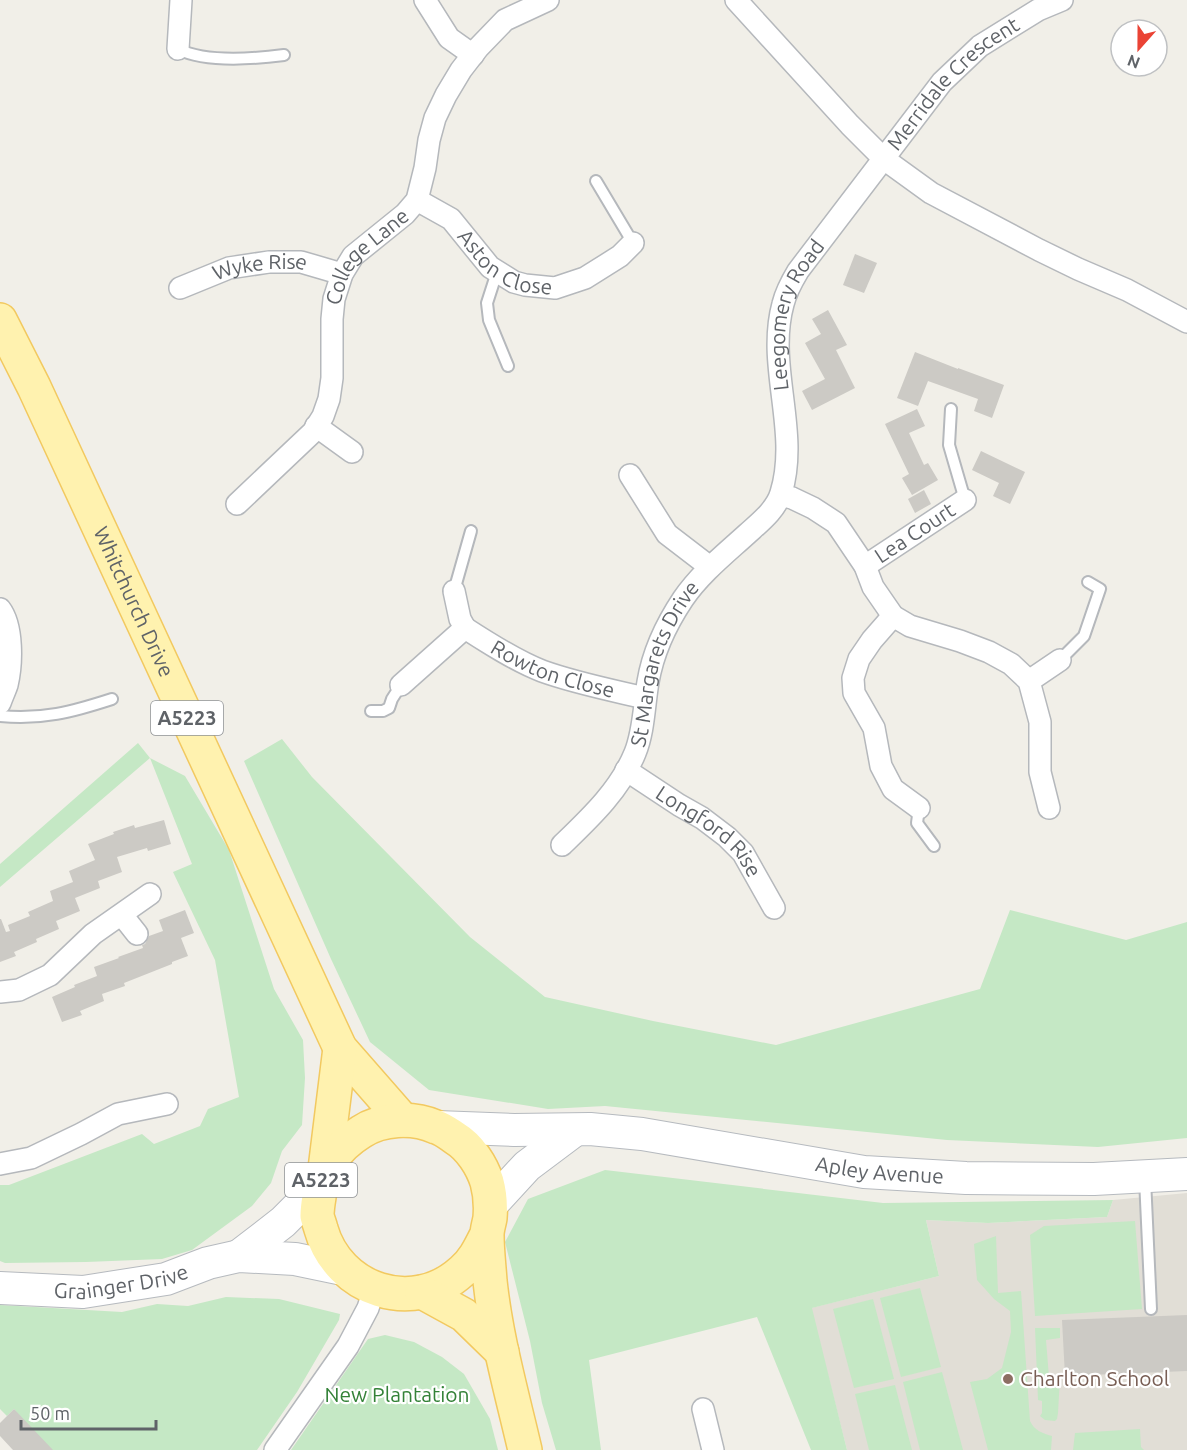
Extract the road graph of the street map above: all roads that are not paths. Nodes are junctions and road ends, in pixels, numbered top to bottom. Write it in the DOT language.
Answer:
graph roads {
  1 [pos="182,0"];
  2 [pos="425,0"];
  3 [pos="548,0"];
  4 [pos="736,0"];
  5 [pos="1062,0"];
  6 [pos="178,49"];
  7 [pos="284,55"];
  8 [pos="472,55"];
  9 [pos="884,159"];
  10 [pos="596,181"];
  11 [pos="417,200"];
  12 [pos="633,243"];
  13 [pos="497,272"];
  14 [pos="342,274"];
  15 [pos="180,288"];
  16 [pos="0,320"];
  17 [pos="1187,322"];
  18 [pos="508,366"];
  19 [pos="951,409"];
  20 [pos="316,426"];
  21 [pos="352,452"];
  22 [pos="630,475"];
  23 [pos="781,495"];
  24 [pos="965,500"];
  25 [pos="237,504"];
  26 [pos="471,531"];
  27 [pos="865,566"];
  28 [pos="710,567"];
  29 [pos="1088,582"];
  30 [pos="454,591"];
  31 [pos="0,609"];
  32 [pos="893,616"];
  33 [pos="465,628"];
  34 [pos="1060,660"];
  35 [pos="1029,681"];
  36 [pos="401,685"];
  37 [pos="645,698"];
  38 [pos="112,699"];
  39 [pos="0,703"];
  40 [pos="371,711"];
  41 [pos="0,716"];
  42 [pos="626,770"];
  43 [pos="920,808"];
  44 [pos="1049,808"];
  45 [pos="562,845"];
  46 [pos="934,846"];
  47 [pos="150,894"];
  48 [pos="774,908"];
  49 [pos="122,915"];
  50 [pos="137,934"];
  51 [pos="0,992"];
  52 [pos="340,1048"];
  53 [pos="167,1104"];
  54 [pos="403,1120"];
  55 [pos="437,1127"];
  56 [pos="575,1130"];
  57 [pos="0,1164"];
  58 [pos="1187,1174"];
  59 [pos="1144,1176"];
  60 [pos="322,1178"];
  61 [pos="489,1219"];
  62 [pos="239,1256"];
  63 [pos="343,1269"];
  64 [pos="0,1288"];
  65 [pos="374,1289"];
  66 [pos="422,1292"];
  67 [pos="1151,1309"];
  68 [pos="502,1352"];
  69 [pos="703,1409"];
  70 [pos="275,1450"];
  71 [pos="525,1450"];
  72 [pos="713,1450"];
  1 -- 6 [label="street"];
  2 -- 8 [label="street"];
  3 -- 8 [label="street, College Lane"];
  4 -- 9 [label="street"];
  5 -- 9 [label="street, Merridale Crescent"];
  6 -- 7 [label="lane"];
  8 -- 11 [label="street, College Lane"];
  9 -- 17 [label="street"];
  9 -- 23 [label="street, Leegomery Road"];
  10 -- 12 [label="lane"];
  11 -- 13 [label="street, Aston Close"];
  11 -- 14 [label="street, College Lane"];
  12 -- 13 [label="street, Aston Close"];
  13 -- 18 [label="lane"];
  14 -- 15 [label="street, Wyke Rise"];
  14 -- 20 [label="street, College Lane"];
  16 -- 52 [label="main road, Whitchurch Drive / A5223"];
  19 -- 24 [label="lane"];
  20 -- 21 [label="street"];
  20 -- 25 [label="street, College Lane"];
  22 -- 28 [label="street"];
  23 -- 27 [label="street"];
  23 -- 28 [label="street, St Margarets Drive"];
  24 -- 27 [label="street, Lea Court"];
  26 -- 30 [label="lane"];
  27 -- 32 [label="street"];
  28 -- 37 [label="street, St Margarets Drive"];
  29 -- 34 [label="lane"];
  30 -- 33 [label="street"];
  31 -- 39 [label="street"];
  32 -- 35 [label="street"];
  32 -- 43 [label="street"];
  33 -- 36 [label="street"];
  33 -- 37 [label="street, Rowton Close"];
  34 -- 35 [label="street"];
  35 -- 44 [label="street"];
  36 -- 40 [label="lane"];
  37 -- 42 [label="street, St Margarets Drive"];
  38 -- 41 [label="lane"];
  42 -- 45 [label="street, St Margarets Drive"];
  42 -- 48 [label="street, Longford Rise"];
  43 -- 46 [label="lane"];
  47 -- 49 [label="street"];
  49 -- 50 [label="street"];
  49 -- 51 [label="street"];
  52 -- 54 [label="main road, Whitchurch Drive / A5223"];
  52 -- 60 [label="main road, A5223"];
  53 -- 57 [label="street"];
  54 -- 55 [label="main road, A5223"];
  54 -- 60 [label="main road, A5223"];
  55 -- 56 [label="street, Apley Avenue"];
  55 -- 61 [label="main road, A5223"];
  56 -- 59 [label="street, Apley Avenue"];
  56 -- 61 [label="street"];
  58 -- 59 [label="street, Apley Avenue"];
  59 -- 67 [label="lane"];
  60 -- 62 [label="street, Grainger Drive"];
  60 -- 63 [label="main road, A5223"];
  61 -- 66 [label="main road, A5223"];
  61 -- 68 [label="main road, A5223"];
  62 -- 63 [label="street, Grainger Drive"];
  62 -- 64 [label="street, Grainger Drive"];
  63 -- 65 [label="main road, A5223"];
  65 -- 66 [label="main road, A5223"];
  65 -- 70 [label="street"];
  66 -- 68 [label="main road"];
  68 -- 71 [label="main road, A5223"];
  69 -- 72 [label="street"];
}
